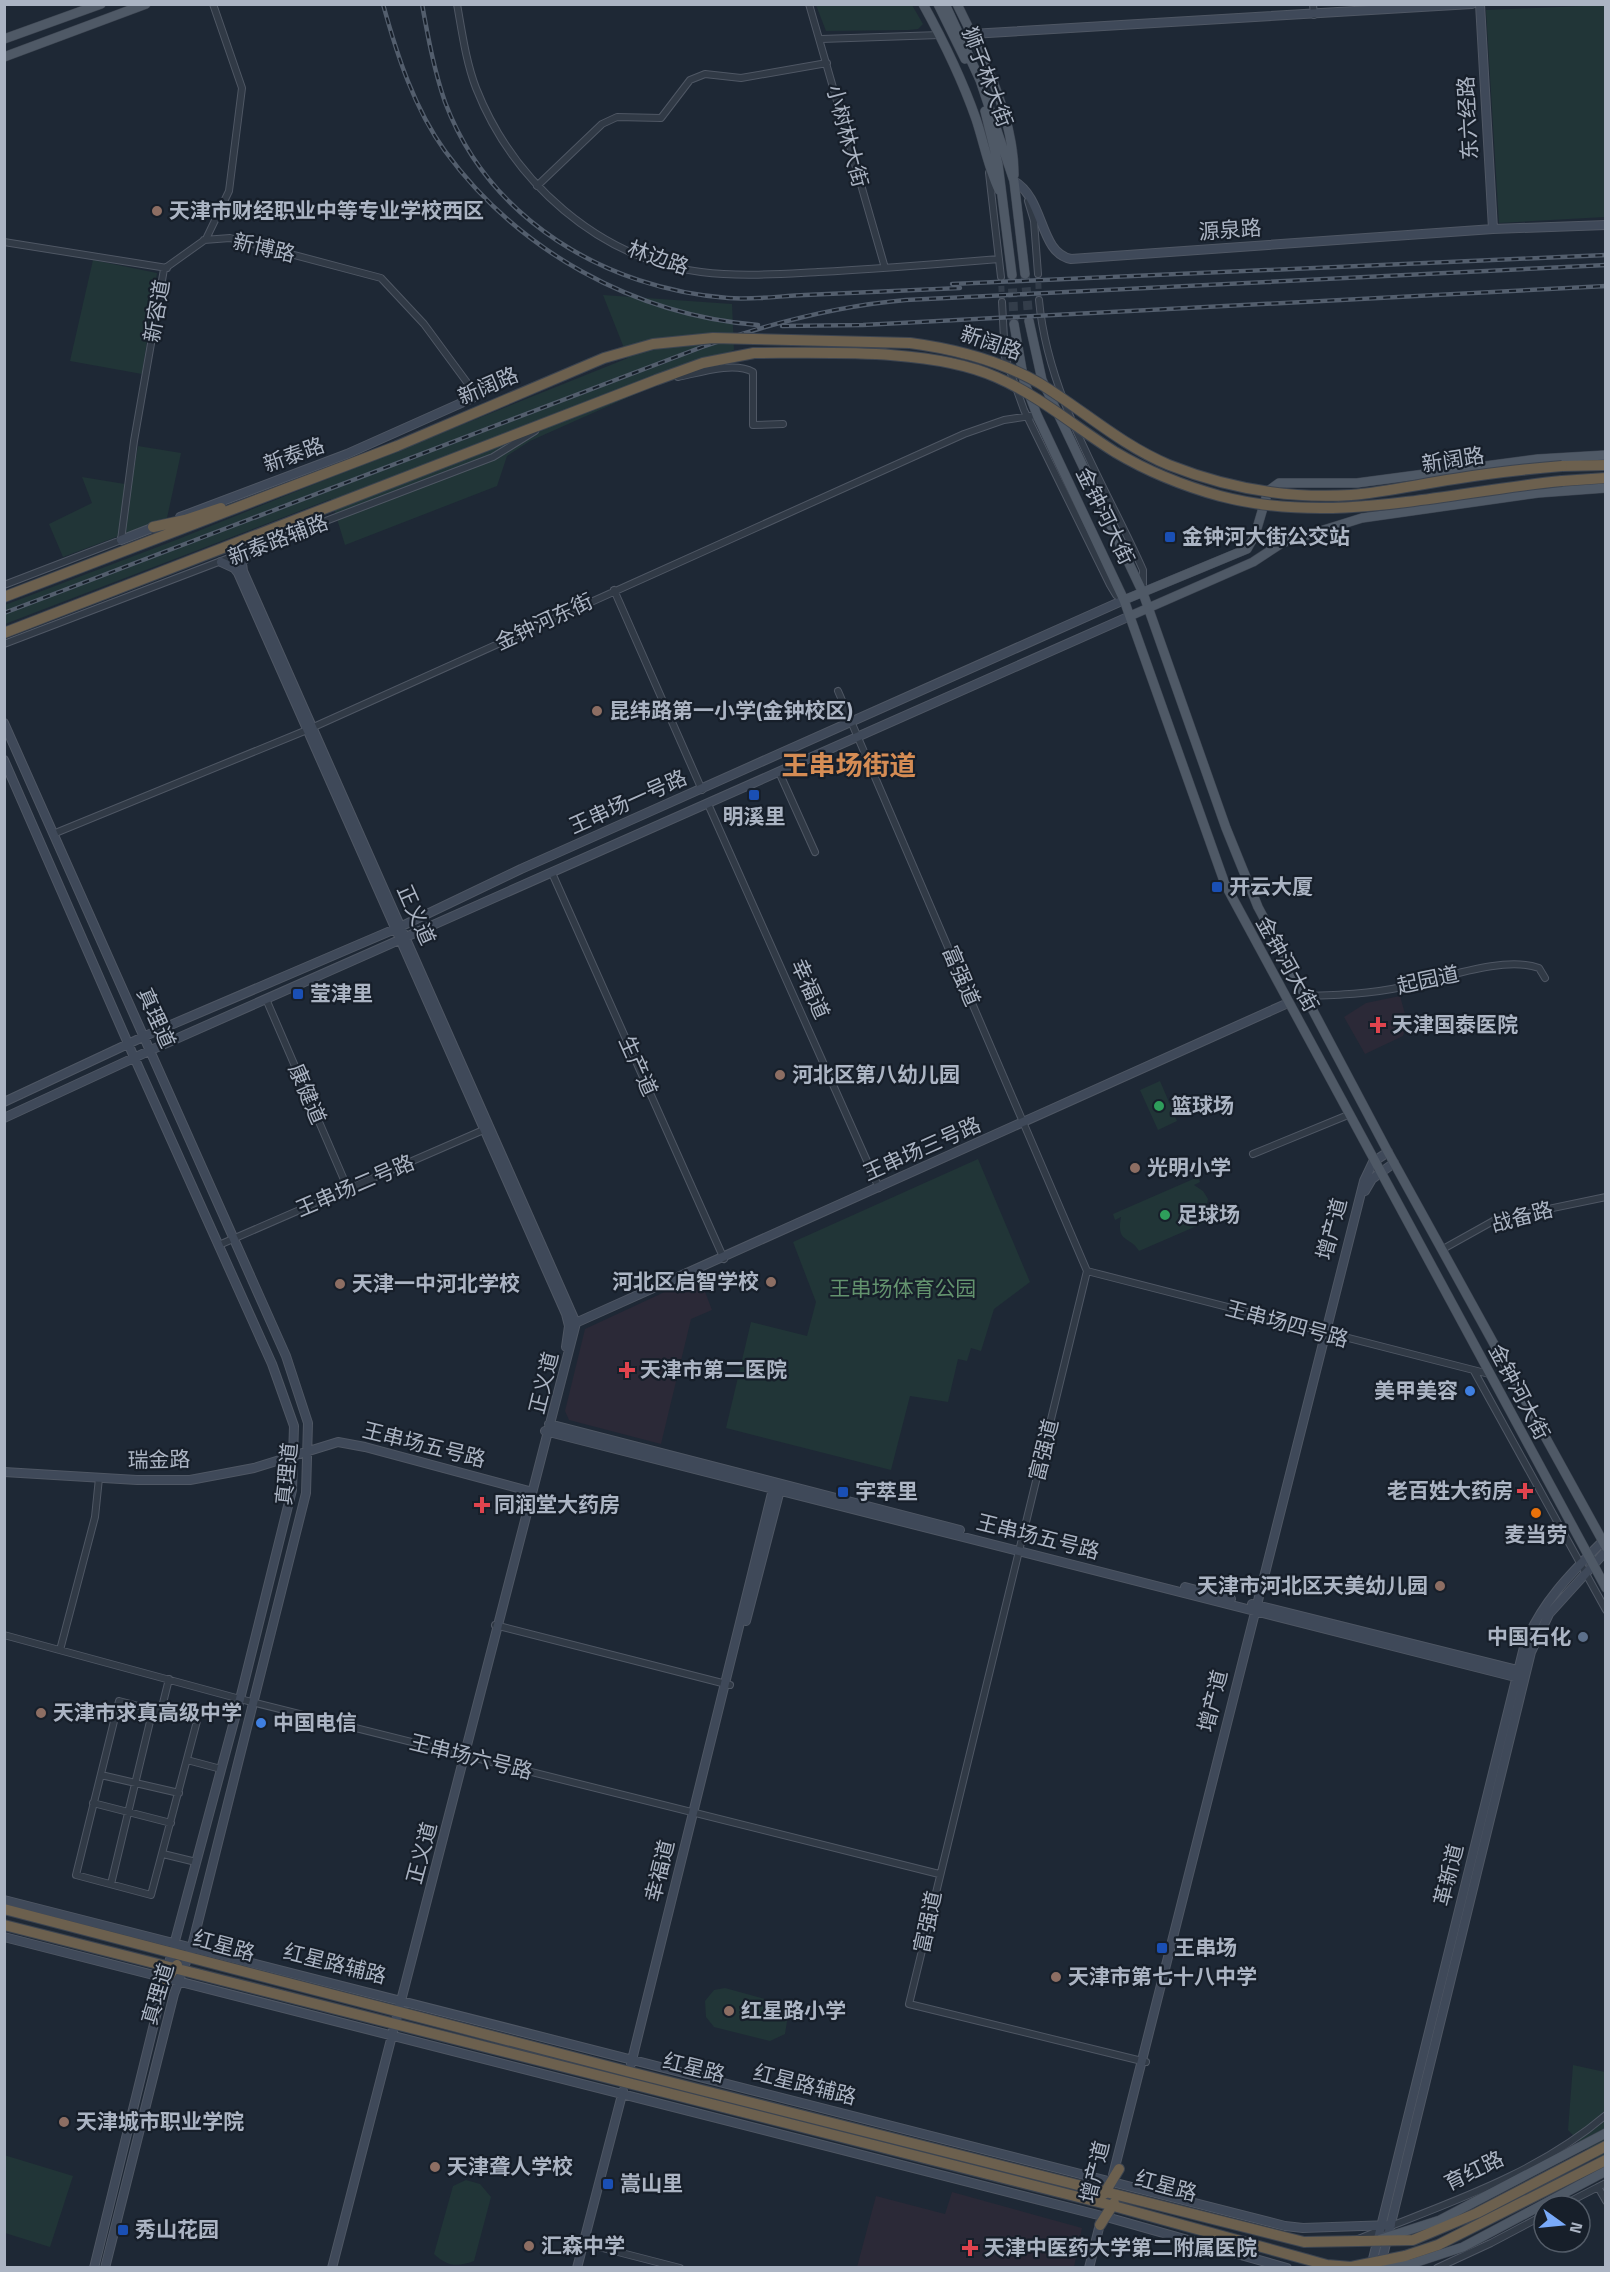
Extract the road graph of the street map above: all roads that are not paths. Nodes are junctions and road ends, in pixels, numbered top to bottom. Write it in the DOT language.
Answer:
graph roads {
  1 [pos="101,4"];
  2 [pos="146,4"];
  3 [pos="213,4"];
  4 [pos="457,4"];
  5 [pos="809,4"];
  6 [pos="923,4"];
  7 [pos="938,4"];
  8 [pos="945,4"];
  9 [pos="957,4"];
  10 [pos="1313,4"];
  11 [pos="1472,4"];
  12 [pos="1480,4"];
  13 [pos="1314,15"];
  14 [pos="971,34"];
  15 [pos="940,35"];
  16 [pos="4,39"];
  17 [pos="821,39"];
  18 [pos="4,57"];
  19 [pos="827,63"];
  20 [pos="1002,163"];
  21 [pos="989,169"];
  22 [pos="1014,181"];
  23 [pos="537,186"];
  24 [pos="1002,198"];
  25 [pos="1605,225"];
  26 [pos="1493,229"];
  27 [pos="206,238"];
  28 [pos="4,242"];
  29 [pos="999,260"];
  30 [pos="885,268"];
  31 [pos="164,269"];
  32 [pos="1025,274"];
  33 [pos="1038,274"];
  34 [pos="1012,275"];
  35 [pos="1001,277"];
  36 [pos="1039,300"];
  37 [pos="1002,302"];
  38 [pos="1029,321"];
  39 [pos="1014,324"];
  40 [pos="656,380"];
  41 [pos="477,396"];
  42 [pos="1032,416"];
  43 [pos="545,423"];
  44 [pos="783,424"];
  45 [pos="1605,455"];
  46 [pos="1605,465"];
  47 [pos="1605,478"];
  48 [pos="294,487"];
  49 [pos="1605,488"];
  50 [pos="153,527"];
  51 [pos="121,540"];
  52 [pos="249,552"];
  53 [pos="221,562"];
  54 [pos="1131,566"];
  55 [pos="1114,574"];
  56 [pos="4,585"];
  57 [pos="614,590"];
  58 [pos="1143,593"];
  59 [pos="4,597"];
  60 [pos="1124,600"];
  61 [pos="1149,608"];
  62 [pos="1130,616"];
  63 [pos="4,633"];
  64 [pos="4,644"];
  65 [pos="838,691"];
  66 [pos="852,722"];
  67 [pos="4,723"];
  68 [pos="310,729"];
  69 [pos="858,737"];
  70 [pos="4,760"];
  71 [pos="779,772"];
  72 [pos="702,789"];
  73 [pos="708,804"];
  74 [pos="53,834"];
  75 [pos="815,852"];
  76 [pos="552,873"];
  77 [pos="398,928"];
  78 [pos="363,938"];
  79 [pos="403,939"];
  80 [pos="370,950"];
  81 [pos="1545,978"];
  82 [pos="1305,996"];
  83 [pos="266,999"];
  84 [pos="1288,1003"];
  85 [pos="166,1022"];
  86 [pos="146,1036"];
  87 [pos="172,1038"];
  88 [pos="128,1043"];
  89 [pos="151,1050"];
  90 [pos="134,1058"];
  91 [pos="4,1100"];
  92 [pos="1348,1114"];
  93 [pos="4,1117"];
  94 [pos="1025,1122"];
  95 [pos="487,1129"];
  96 [pos="1388,1152"];
  97 [pos="1253,1154"];
  98 [pos="1373,1162"];
  99 [pos="1394,1163"];
  100 [pos="1379,1173"];
  101 [pos="879,1188"];
  102 [pos="348,1189"];
  103 [pos="1605,1197"];
  104 [pos="234,1238"];
  105 [pos="219,1245"];
  106 [pos="1443,1249"];
  107 [pos="724,1258"];
  108 [pos="1087,1271"];
  109 [pos="573,1324"];
  110 [pos="1326,1334"];
  111 [pos="1474,1371"];
  112 [pos="1489,1374"];
  113 [pos="555,1402"];
  114 [pos="548,1428"];
  115 [pos="574,1432"];
  116 [pos="310,1449"];
  117 [pos="295,1454"];
  118 [pos="4,1472"];
  119 [pos="99,1478"];
  120 [pos="777,1486"];
  121 [pos="528,1491"];
  122 [pos="1605,1542"];
  123 [pos="1020,1548"];
  124 [pos="1591,1560"];
  125 [pos="1582,1570"];
  126 [pos="1605,1588"];
  127 [pos="1257,1609"];
  128 [pos="1605,1610"];
  129 [pos="497,1626"];
  130 [pos="4,1635"];
  131 [pos="60,1650"];
  132 [pos="1520,1675"];
  133 [pos="169,1679"];
  134 [pos="727,1685"];
  135 [pos="240,1699"];
  136 [pos="255,1702"];
  137 [pos="153,1709"];
  138 [pos="161,1712"];
  139 [pos="463,1755"];
  140 [pos="187,1760"];
  141 [pos="221,1769"];
  142 [pos="101,1775"];
  143 [pos="134,1782"];
  144 [pos="179,1793"];
  145 [pos="93,1803"];
  146 [pos="126,1812"];
  147 [pos="695,1815"];
  148 [pos="171,1823"];
  149 [pos="163,1854"];
  150 [pos="196,1862"];
  151 [pos="939,1874"];
  152 [pos="111,1884"];
  153 [pos="4,1900"];
  154 [pos="4,1910"];
  155 [pos="198,1920"];
  156 [pos="4,1925"];
  157 [pos="4,1937"];
  158 [pos="203,1955"];
  159 [pos="178,1958"];
  160 [pos="156,1964"];
  161 [pos="200,1975"];
  162 [pos="166,1980"];
  163 [pos="178,1983"];
  164 [pos="400,1999"];
  165 [pos="397,2012"];
  166 [pos="392,2029"];
  167 [pos="634,2060"];
  168 [pos="1144,2062"];
  169 [pos="631,2072"];
  170 [pos="626,2091"];
  171 [pos="1605,2115"];
  172 [pos="1605,2127"];
  173 [pos="1605,2133"];
  174 [pos="1585,2144"];
  175 [pos="1605,2146"];
  176 [pos="1605,2160"];
  177 [pos="1117,2169"];
  178 [pos="1605,2171"];
  179 [pos="1605,2183"];
  180 [pos="1598,2187"];
  181 [pos="1584,2194"];
  182 [pos="1090,2200"];
  183 [pos="1605,2201"];
  184 [pos="1107,2203"];
  185 [pos="1475,2208"];
  186 [pos="1532,2221"];
  187 [pos="1391,2225"];
  188 [pos="1383,2235"];
  189 [pos="586,2244"];
  190 [pos="1377,2264"];
  191 [pos="1353,2267"];
  192 [pos="94,2268"];
  193 [pos="105,2268"];
  194 [pos="327,2268"];
  195 [pos="332,2268"];
  196 [pos="577,2268"];
  197 [pos="583,2268"];
  198 [pos="680,2268"];
  199 [pos="1091,2268"];
  200 [pos="1287,2268"];
  201 [pos="1437,2268"];
  1 -- 16 [label="main road"];
  2 -- 18 [label="main road"];
  3 -- 27 [label="street"];
  4 -- 23 [label="street, 林边路"];
  5 -- 17 [label="street, 小树林大街"];
  6 -- 15 [label="main road"];
  7 -- 20 [label="main road, 狮子林大街"];
  8 -- 20 [label="main road, 狮子林大街"];
  9 -- 14 [label="main road"];
  10 -- 13 [label="street"];
  11 -- 13 [label="street"];
  12 -- 26 [label="street, 东六经路"];
  13 -- 14 [label="street"];
  14 -- 22 [label="main road"];
  15 -- 17 [label="street"];
  15 -- 21 [label="main road"];
  17 -- 19 [label="street, 小树林大街"];
  19 -- 23 [label="street"];
  19 -- 30 [label="street, 小树林大街"];
  20 -- 22 [label="main road"];
  20 -- 24 [label="main road"];
  21 -- 24 [label="main road"];
  21 -- 29 [label="street"];
  22 -- 26 [label="street, 源泉路"];
  22 -- 32 [label="main road"];
  22 -- 33 [label="street"];
  23 -- 30 [label="street, 林边路"];
  24 -- 34 [label="main road"];
  25 -- 26 [label="street, 源泉路"];
  27 -- 31 [label="street, 新博路"];
  27 -- 41 [label="street, 新博路"];
  28 -- 31 [label="street"];
  29 -- 30 [label="street, 林边路"];
  29 -- 35 [label="street"];
  31 -- 51 [label="street, 新容道"];
  36 -- 58 [label="street"];
  37 -- 42 [label="street"];
  38 -- 54 [label="main road, 金钟河大街"];
  39 -- 42 [label="main road, 金钟河大街"];
  40 -- 43 [label="highway, 新阔路"];
  40 -- 44 [label="street"];
  40 -- 47 [label="highway, 新阔路, bridge"];
  41 -- 50 [label="street, 新泰路"];
  42 -- 55 [label="main road, 金钟河大街"];
  42 -- 57 [label="street, 金钟河东街"];
  42 -- 60 [label="street"];
  43 -- 52 [label="street, 新泰路辅路"];
  43 -- 63 [label="highway, 新阔路"];
  45 -- 58 [label="main road"];
  46 -- 48 [label="highway, 新阔路, bridge"];
  48 -- 50 [label="highway"];
  48 -- 59 [label="highway"];
  49 -- 61 [label="main road"];
  50 -- 51 [label="street, 新泰路"];
  51 -- 56 [label="street"];
  52 -- 53 [label="street, 新泰路辅路"];
  52 -- 68 [label="street, 正义道"];
  53 -- 64 [label="street, 新泰路辅路"];
  53 -- 68 [label="street, 正义道"];
  54 -- 55 [label="main road"];
  54 -- 58 [label="main road, 金钟河大街"];
  55 -- 60 [label="main road, 金钟河大街"];
  57 -- 68 [label="street, 金钟河东街"];
  57 -- 72 [label="street"];
  58 -- 60 [label="main road"];
  58 -- 61 [label="main road, 金钟河大街"];
  60 -- 62 [label="main road, 金钟河大街"];
  60 -- 66 [label="street, 王串场一号路"];
  61 -- 62 [label="main road"];
  61 -- 82 [label="main road, 金钟河大街"];
  62 -- 69 [label="street, 王串场一号路"];
  62 -- 84 [label="main road, 金钟河大街"];
  65 -- 66 [label="street, 富强道"];
  66 -- 69 [label="street, 富强道"];
  66 -- 72 [label="street, 王串场一号路"];
  67 -- 74 [label="street, 真理道"];
  68 -- 74 [label="street, 金钟河东街"];
  68 -- 77 [label="street, 正义道"];
  69 -- 71 [label="street, 王串场一号路"];
  69 -- 94 [label="street, 富强道"];
  70 -- 88 [label="street, 真理道"];
  71 -- 73 [label="street, 王串场一号路"];
  71 -- 75 [label="street"];
  72 -- 77 [label="street, 王串场一号路"];
  73 -- 76 [label="street, 王串场一号路"];
  73 -- 101 [label="street, 幸福道"];
  74 -- 86 [label="street, 真理道"];
  76 -- 79 [label="street, 王串场一号路"];
  76 -- 107 [label="street, 生产道"];
  77 -- 79 [label="street, 正义道"];
  77 -- 86 [label="street, 王串场一号路"];
  78 -- 79 [label="street"];
  79 -- 80 [label="street"];
  79 -- 83 [label="street, 王串场一号路"];
  79 -- 95 [label="street, 正义道"];
  81 -- 82 [label="street, 起园道"];
  82 -- 96 [label="main road, 金钟河大街"];
  83 -- 89 [label="street, 王串场一号路"];
  83 -- 102 [label="street, 康健道"];
  84 -- 92 [label="main road, 金钟河大街"];
  84 -- 94 [label="street, 王串场三号路"];
  85 -- 86 [label="street, 王串场一号路"];
  86 -- 88 [label="street, 王串场一号路"];
  86 -- 89 [label="street, 真理道"];
  87 -- 89 [label="street, 王串场一号路"];
  88 -- 90 [label="street, 真理道"];
  88 -- 91 [label="street, 王串场一号路"];
  89 -- 90 [label="street, 王串场一号路"];
  89 -- 104 [label="street, 真理道"];
  90 -- 93 [label="street, 王串场一号路"];
  90 -- 105 [label="street, 真理道"];
  92 -- 97 [label="street"];
  92 -- 98 [label="main road, 金钟河大街"];
  94 -- 101 [label="street, 王串场三号路"];
  94 -- 108 [label="street, 富强道"];
  95 -- 102 [label="street, 王串场二号路"];
  95 -- 109 [label="street, 正义道"];
  96 -- 98 [label="street"];
  96 -- 99 [label="main road, 金钟河大街"];
  98 -- 100 [label="main road, 金钟河大街"];
  98 -- 110 [label="street, 增产道"];
  99 -- 100 [label="street, 增产道"];
  99 -- 106 [label="main road, 金钟河大街"];
  100 -- 110 [label="street, 增产道"];
  100 -- 112 [label="main road, 金钟河大街"];
  101 -- 107 [label="street, 王串场三号路"];
  102 -- 104 [label="street, 王串场二号路"];
  103 -- 106 [label="street, 战备路"];
  104 -- 105 [label="street, 王串场二号路"];
  104 -- 116 [label="street, 真理道"];
  105 -- 117 [label="street, 真理道"];
  106 -- 122 [label="main road, 金钟河大街"];
  107 -- 109 [label="street, 王串场三号路"];
  108 -- 110 [label="street, 王串场四号路"];
  108 -- 123 [label="street, 富强道"];
  109 -- 114 [label="street, 正义道"];
  110 -- 111 [label="street, 王串场四号路"];
  110 -- 127 [label="street, 增产道"];
  111 -- 112 [label="street, 王串场四号路"];
  111 -- 125 [label="street, 金钟河大街"];
  112 -- 124 [label="main road, 金钟河大街"];
  113 -- 115 [label="street"];
  114 -- 120 [label="street, 王串场五号路"];
  114 -- 121 [label="street, 正义道"];
  114 -- 129 [label="street, 正义道"];
  116 -- 117 [label="street, 瑞金路"];
  116 -- 121 [label="street, 王串场五号路"];
  116 -- 136 [label="street, 真理道"];
  117 -- 119 [label="street, 瑞金路"];
  117 -- 135 [label="street, 真理道"];
  118 -- 119 [label="street, 瑞金路"];
  119 -- 131 [label="street"];
  120 -- 123 [label="street, 王串场五号路"];
  120 -- 134 [label="street, 幸福道"];
  121 -- 129 [label="street, 正义道"];
  122 -- 124 [label="street, 革新道"];
  123 -- 127 [label="street, 王串场五号路"];
  123 -- 151 [label="street, 富强道"];
  124 -- 125 [label="street, 革新道"];
  124 -- 126 [label="main road, 金钟河大街"];
  125 -- 128 [label="street, 金钟河大街"];
  125 -- 132 [label="street, 革新道"];
  127 -- 132 [label="street, 王串场五号路"];
  127 -- 168 [label="street, 增产道"];
  129 -- 134 [label="street"];
  129 -- 139 [label="street, 正义道"];
  130 -- 131 [label="street, 王串场六号路"];
  131 -- 133 [label="street, 王串场六号路"];
  132 -- 187 [label="street, 革新道"];
  132 -- 188 [label="street, 革新道"];
  133 -- 135 [label="street, 王串场六号路"];
  133 -- 138 [label="street"];
  134 -- 147 [label="street, 幸福道"];
  135 -- 136 [label="street, 王串场六号路"];
  135 -- 141 [label="street, 真理道"];
  136 -- 139 [label="street, 王串场六号路"];
  136 -- 155 [label="street, 真理道"];
  137 -- 138 [label="street"];
  137 -- 142 [label="street"];
  137 -- 143 [label="street"];
  138 -- 140 [label="street"];
  139 -- 147 [label="street, 王串场六号路"];
  139 -- 164 [label="street, 正义道"];
  140 -- 141 [label="street"];
  140 -- 144 [label="street"];
  141 -- 150 [label="street, 真理道"];
  142 -- 143 [label="street"];
  142 -- 145 [label="street"];
  143 -- 144 [label="street"];
  143 -- 146 [label="street"];
  144 -- 148 [label="street"];
  145 -- 146 [label="street"];
  145 -- 152 [label="street"];
  146 -- 148 [label="street"];
  146 -- 152 [label="street"];
  147 -- 151 [label="street, 王串场六号路"];
  147 -- 167 [label="street, 幸福道"];
  148 -- 149 [label="street"];
  149 -- 150 [label="street"];
  149 -- 152 [label="street"];
  150 -- 159 [label="street, 真理道"];
  151 -- 168 [label="street, 富强道"];
  153 -- 159 [label="street"];
  154 -- 159 [label="highway, 红星路"];
  155 -- 158 [label="street"];
  155 -- 159 [label="street, 真理道"];
  156 -- 160 [label="highway, 红星路"];
  157 -- 162 [label="street"];
  158 -- 159 [label="highway, 红星路"];
  158 -- 164 [label="street, 红星路辅路"];
  158 -- 165 [label="highway, 红星路"];
  159 -- 160 [label="highway, 红星路"];
  159 -- 161 [label="highway, 红星路"];
  159 -- 162 [label="highway"];
  159 -- 163 [label="street, 真理道"];
  160 -- 162 [label="highway"];
  161 -- 163 [label="street"];
  161 -- 166 [label="highway, 红星路"];
  162 -- 163 [label="street"];
  162 -- 192 [label="street, 真理道"];
  163 -- 166 [label="street"];
  163 -- 193 [label="street, 真理道"];
  164 -- 165 [label="street, 正义道"];
  164 -- 167 [label="street, 红星路辅路"];
  165 -- 166 [label="street, 正义道"];
  165 -- 169 [label="highway, 红星路"];
  166 -- 170 [label="highway, 红星路"];
  166 -- 194 [label="street, 正义道"];
  166 -- 195 [label="street, 正义道"];
  167 -- 169 [label="street, 幸福道"];
  167 -- 184 [label="street, 红星路辅路"];
  168 -- 177 [label="street, 增产道"];
  169 -- 170 [label="street, 幸福道"];
  169 -- 184 [label="highway, 红星路"];
  170 -- 182 [label="highway, 红星路"];
  170 -- 184 [label="street, 红星路辅路"];
  170 -- 189 [label="street, 幸福道"];
  171 -- 187 [label="street, 育红路"];
  172 -- 174 [label="main road"];
  173 -- 174 [label="main road"];
  174 -- 185 [label="main road"];
  175 -- 185 [label="highway, 育红路"];
  176 -- 190 [label="highway"];
  177 -- 184 [label="highway"];
  178 -- 190 [label="main road"];
  179 -- 180 [label="street"];
  180 -- 181 [label="street"];
  180 -- 183 [label="street"];
  182 -- 184 [label="highway"];
  182 -- 184 [label="highway"];
  184 -- 188 [label="street, 红星路辅路"];
  184 -- 188 [label="highway, 红星路"];
  184 -- 191 [label="highway, 红星路"];
  184 -- 199 [label="street, 增产道"];
  184 -- 200 [label="street, 红星路辅路"];
  185 -- 188 [label="highway, 育红路"];
  186 -- 201 [label="street"];
  187 -- 188 [label="street, 革新道"];
  188 -- 190 [label="street"];
  189 -- 196 [label="street, 幸福道"];
  189 -- 197 [label="street, 幸福道"];
  189 -- 198 [label="street"];
  190 -- 191 [label="highway, 红星路"];
}
